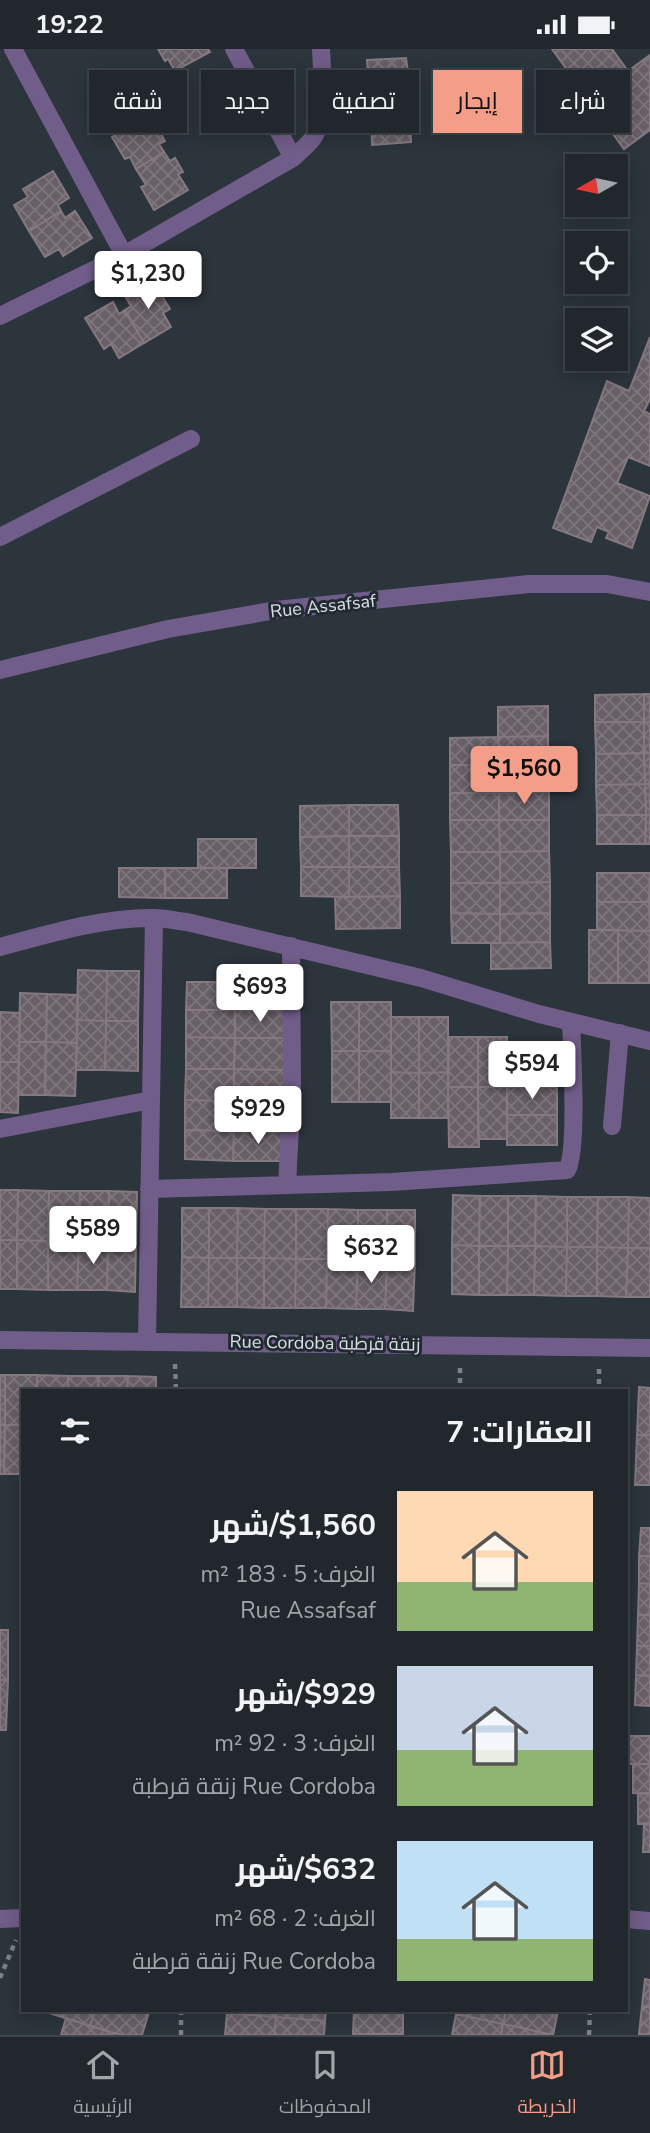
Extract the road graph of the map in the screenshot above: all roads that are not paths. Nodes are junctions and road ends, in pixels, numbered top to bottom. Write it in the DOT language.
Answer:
graph roads {
  1 [pos="13,49"];
  2 [pos="233,49"];
  3 [pos="321,49"];
  4 [pos="293,158"];
  5 [pos="124,255"];
  6 [pos="0,316"];
  7 [pos="191,439"];
  8 [pos="0,537"];
  9 [pos="650,592"];
  10 [pos="0,670"];
  11 [pos="153,918"];
  12 [pos="291,946"];
  13 [pos="0,947"];
  14 [pos="571,1021"];
  15 [pos="620,1033"];
  16 [pos="650,1041"];
  17 [pos="151,1100"];
  18 [pos="611,1126"];
  19 [pos="0,1129"];
  20 [pos="287,1185"];
  21 [pos="149,1189"];
  22 [pos="0,1340"];
  23 [pos="147,1342"];
  24 [pos="650,1348"];
  25 [pos="0,1919"];
  26 [pos="628,1919"];
  27 [pos="650,1921"];
  28 [pos="20,1926"];
  1 -- 5 [label="street"];
  2 -- 4 [label="street"];
  3 -- 4 [label="street"];
  4 -- 5 [label="street"];
  5 -- 6 [label="street"];
  7 -- 8 [label="street"];
  9 -- 10 [label="street, Rue Assafsaf"];
  11 -- 12 [label="street"];
  11 -- 13 [label="street"];
  11 -- 17 [label="street"];
  12 -- 14 [label="street"];
  12 -- 20 [label="street"];
  14 -- 15 [label="street"];
  14 -- 20 [label="street"];
  15 -- 16 [label="street"];
  15 -- 18 [label="street"];
  17 -- 19 [label="street"];
  17 -- 21 [label="street"];
  20 -- 21 [label="street"];
  21 -- 23 [label="street"];
  22 -- 23 [label="street, Rue Cordoba زنقة قرطبة"];
  23 -- 24 [label="street, Rue Cordoba زنقة قرطبة"];
  25 -- 28 [label="street"];
  26 -- 27 [label="street"];
}
